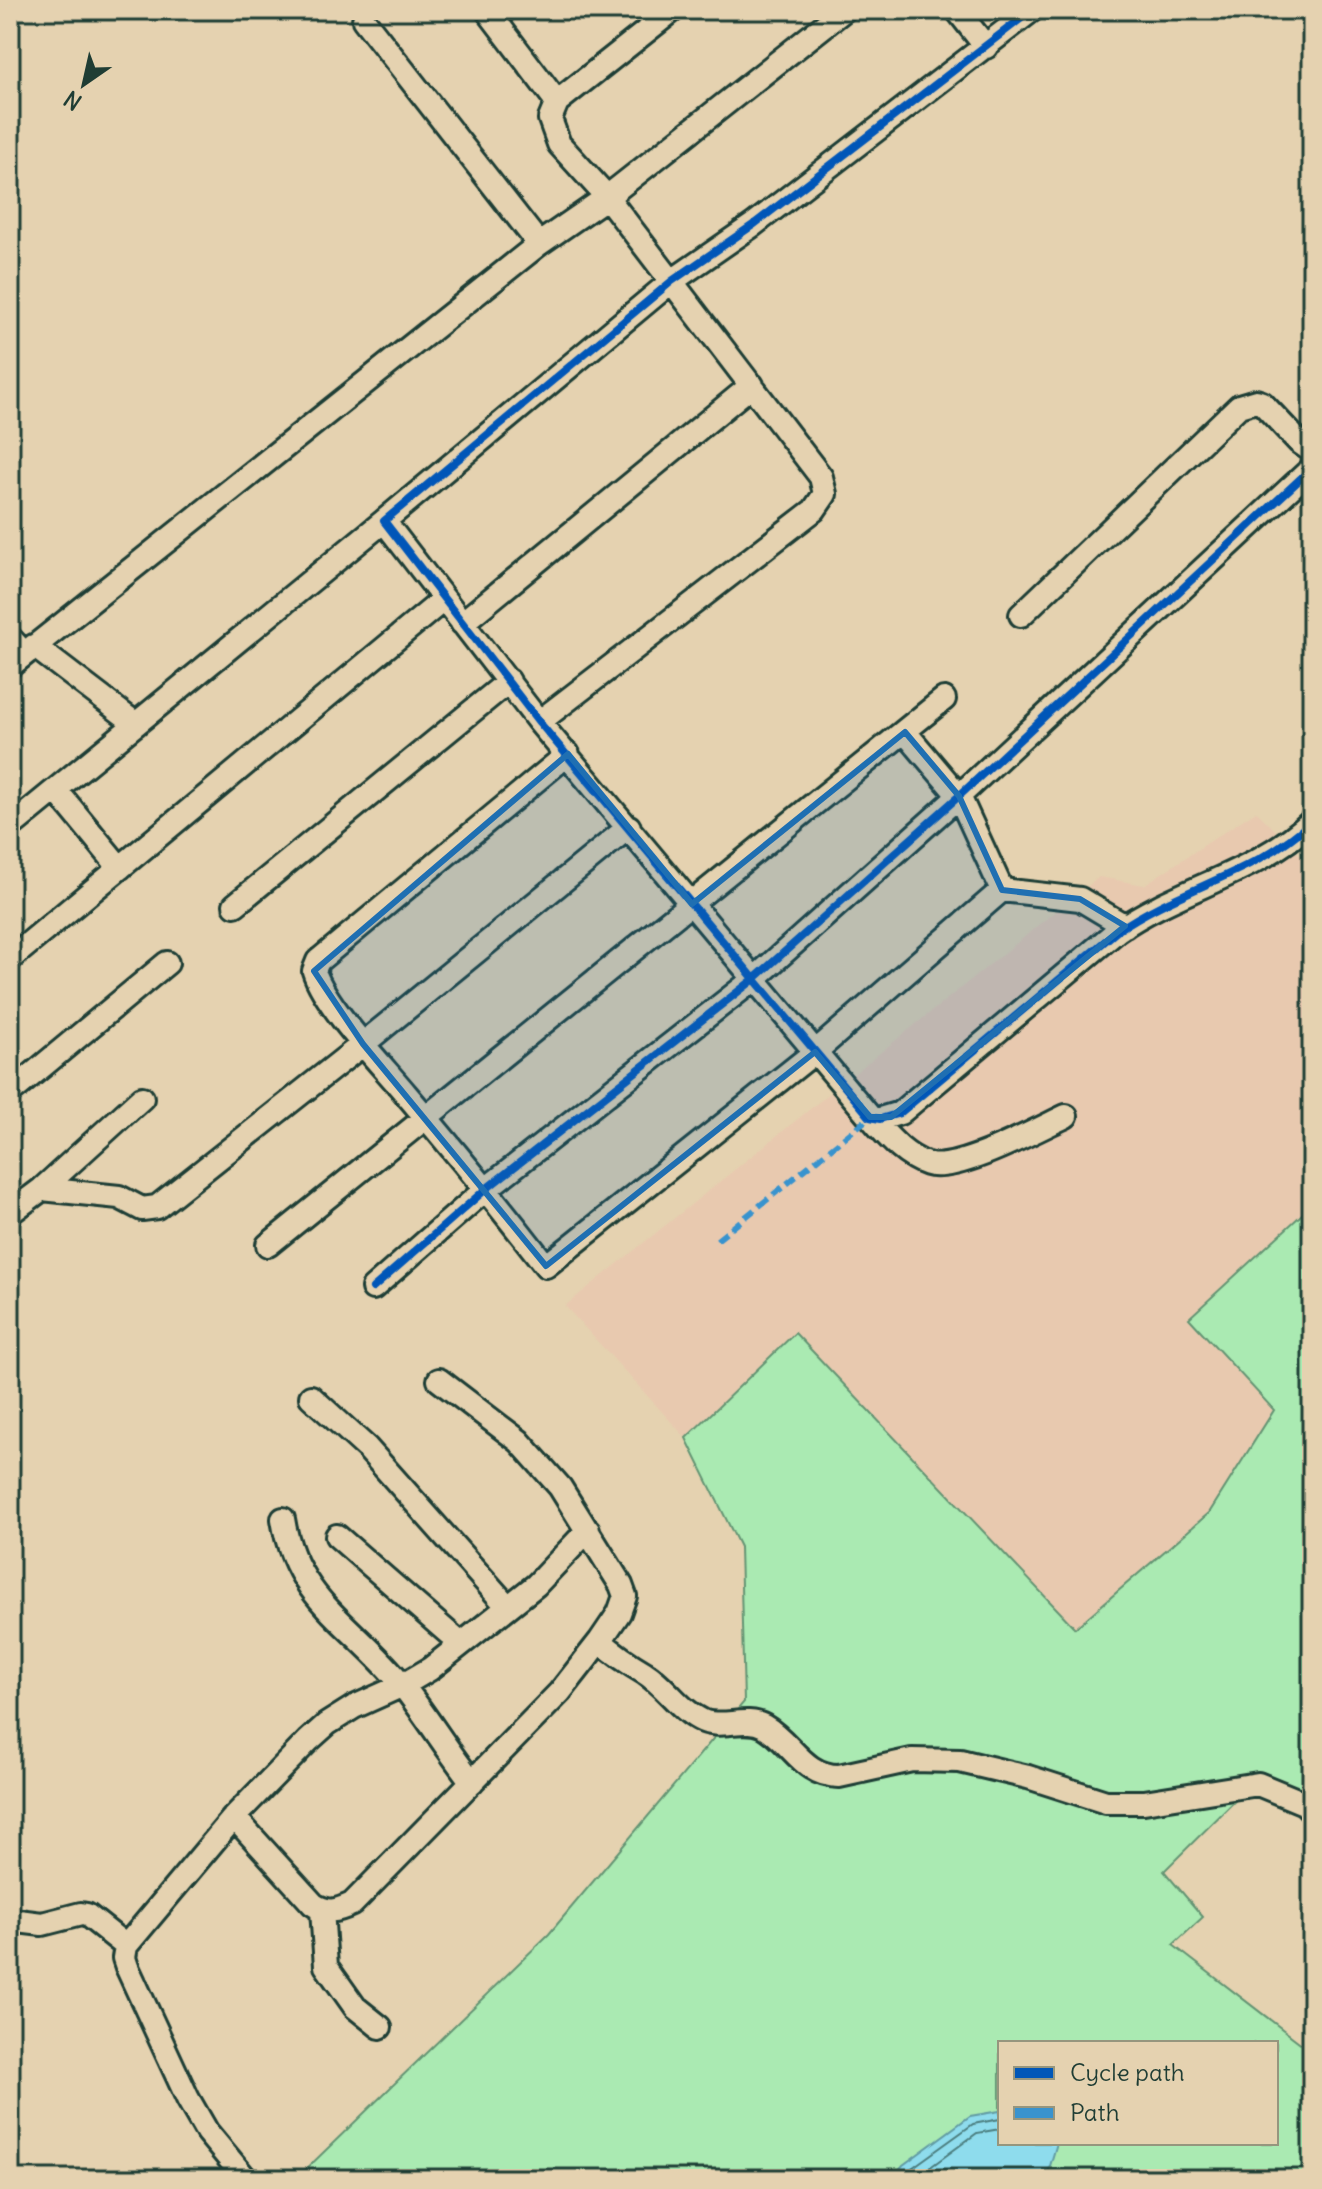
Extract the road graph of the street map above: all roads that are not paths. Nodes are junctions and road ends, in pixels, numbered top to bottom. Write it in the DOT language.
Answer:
graph roads {
  1 [pos="487,10"];
  2 [pos="673,10"];
  3 [pos="844,10"];
  4 [pos="957,10"];
  5 [pos="1032,10"];
  6 [pos="364,20"];
  7 [pos="986,47"];
  8 [pos="557,102"];
  9 [pos="607,197"];
  10 [pos="539,244"];
  11 [pos="672,281"];
  12 [pos="752,385"];
  13 [pos="1312,451"];
  14 [pos="1312,468"];
  15 [pos="384,521"];
  16 [pos="443,600"];
  17 [pos="1021,615"];
  18 [pos="462,623"];
  19 [pos="20,651"];
  20 [pos="509,681"];
  21 [pos="944,699"];
  22 [pos="539,722"];
  23 [pos="136,724"];
  24 [pos="905,732"];
  25 [pos="568,754"];
  26 [pos="56,790"];
  27 [pos="959,796"];
  28 [pos="1312,821"];
  29 [pos="10,827"];
  30 [pos="629,827"];
  31 [pos="120,868"];
  32 [pos="1002,890"];
  33 [pos="692,904"];
  34 [pos="235,905"];
  35 [pos="1125,926"];
  36 [pos="10,959"];
  37 [pos="167,963"];
  38 [pos="753,980"];
  39 [pos="363,1044"];
  40 [pos="815,1052"];
  41 [pos="10,1093"];
  42 [pos="142,1098"];
  43 [pos="1066,1116"];
  44 [pos="425,1117"];
  45 [pos="870,1117"];
  46 [pos="42,1189"];
  47 [pos="486,1189"];
  48 [pos="10,1213"];
  49 [pos="268,1245"];
  50 [pos="373,1288"];
  51 [pos="439,1380"];
  52 [pos="311,1397"];
  53 [pos="283,1519"];
  54 [pos="588,1530"];
  55 [pos="337,1536"];
  56 [pos="508,1607"];
  57 [pos="600,1641"];
  58 [pos="461,1644"];
  59 [pos="403,1685"];
  60 [pos="472,1782"];
  61 [pos="1312,1811"];
  62 [pos="234,1817"];
  63 [pos="322,1910"];
  64 [pos="10,1920"];
  65 [pos="126,1946"];
  66 [pos="380,2027"];
  67 [pos="246,2179"];
  1 -- 8 [label="street"];
  2 -- 8 [label="street"];
  3 -- 9 [label="street"];
  4 -- 7 [label="street"];
  5 -- 7 [label="street"];
  6 -- 10 [label="street"];
  7 -- 11 [label="street"];
  8 -- 9 [label="street"];
  9 -- 10 [label="street"];
  9 -- 11 [label="street"];
  10 -- 19 [label="street"];
  11 -- 12 [label="street"];
  11 -- 15 [label="street"];
  12 -- 18 [label="street"];
  12 -- 22 [label="street"];
  13 -- 17 [label="street"];
  14 -- 27 [label="street"];
  15 -- 16 [label="street"];
  15 -- 23 [label="street"];
  16 -- 18 [label="street"];
  16 -- 31 [label="street"];
  18 -- 20 [label="street"];
  19 -- 23 [label="street"];
  20 -- 22 [label="street"];
  20 -- 34 [label="street"];
  21 -- 24 [label="street"];
  22 -- 25 [label="street"];
  23 -- 26 [label="street"];
  24 -- 27 [label="street"];
  24 -- 33 [label="street"];
  25 -- 30 [label="street"];
  25 -- 39 [label="street"];
  26 -- 29 [label="street"];
  26 -- 31 [label="street"];
  27 -- 32 [label="street"];
  27 -- 38 [label="street"];
  28 -- 35 [label="street"];
  30 -- 33 [label="street"];
  30 -- 39 [label="street"];
  31 -- 36 [label="street"];
  32 -- 35 [label="street"];
  32 -- 40 [label="street"];
  33 -- 38 [label="street"];
  33 -- 44 [label="street"];
  35 -- 45 [label="street"];
  37 -- 41 [label="street"];
  38 -- 40 [label="street"];
  38 -- 47 [label="street"];
  39 -- 44 [label="street"];
  39 -- 46 [label="street"];
  40 -- 45 [label="street"];
  40 -- 47 [label="street"];
  42 -- 46 [label="street"];
  43 -- 45 [label="street"];
  44 -- 47 [label="street"];
  44 -- 49 [label="street"];
  46 -- 48 [label="street"];
  47 -- 50 [label="street"];
  51 -- 54 [label="street"];
  52 -- 56 [label="street"];
  53 -- 59 [label="street"];
  54 -- 56 [label="street"];
  54 -- 57 [label="street"];
  55 -- 58 [label="street"];
  56 -- 58 [label="street"];
  57 -- 60 [label="street"];
  57 -- 61 [label="street"];
  58 -- 59 [label="street"];
  59 -- 60 [label="street"];
  59 -- 62 [label="street"];
  60 -- 63 [label="street"];
  62 -- 63 [label="street"];
  62 -- 65 [label="street"];
  63 -- 66 [label="street"];
  64 -- 65 [label="street"];
  65 -- 67 [label="street"];
}
